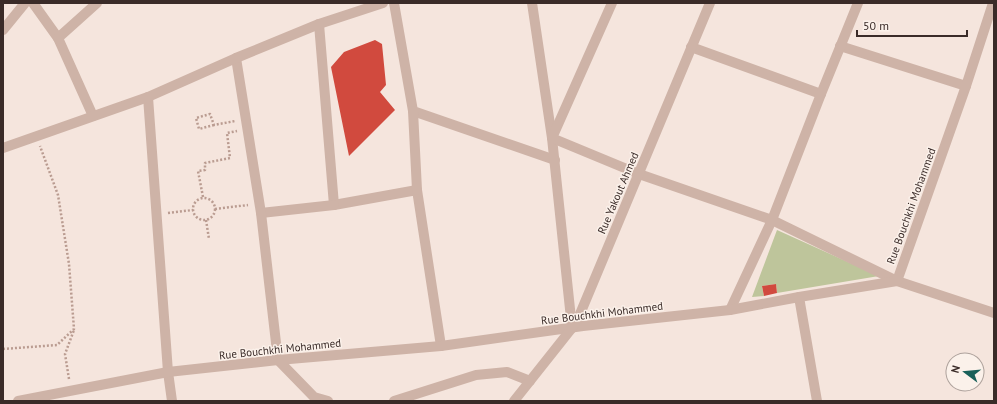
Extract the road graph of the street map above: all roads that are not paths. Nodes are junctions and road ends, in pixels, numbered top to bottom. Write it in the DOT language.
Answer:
graph roads {
  1 [pos="24,3"];
  2 [pos="32,3"];
  3 [pos="96,3"];
  4 [pos="394,3"];
  5 [pos="532,3"];
  6 [pos="612,3"];
  7 [pos="710,3"];
  8 [pos="858,3"];
  9 [pos="994,3"];
  10 [pos="378,4"];
  11 [pos="319,24"];
  12 [pos="990,29"];
  13 [pos="3,30"];
  14 [pos="58,38"];
  15 [pos="840,46"];
  16 [pos="691,47"];
  17 [pos="236,58"];
  18 [pos="966,86"];
  19 [pos="821,94"];
  20 [pos="148,97"];
  21 [pos="413,111"];
  22 [pos="93,116"];
  23 [pos="552,138"];
  24 [pos="3,148"];
  25 [pos="555,160"];
  26 [pos="639,174"];
  27 [pos="417,190"];
  28 [pos="334,205"];
  29 [pos="261,213"];
  30 [pos="772,220"];
  31 [pos="897,281"];
  32 [pos="799,297"];
  33 [pos="730,310"];
  34 [pos="994,313"];
  35 [pos="572,328"];
  36 [pos="441,346"];
  37 [pos="278,360"];
  38 [pos="168,372"];
  39 [pos="530,381"];
  40 [pos="310,399"];
  41 [pos="18,401"];
  42 [pos="172,401"];
  43 [pos="328,401"];
  44 [pos="394,401"];
  45 [pos="514,401"];
  46 [pos="817,401"];
  1 -- 13 [label="street"];
  2 -- 14 [label="street"];
  3 -- 14 [label="street"];
  4 -- 21 [label="street"];
  5 -- 23 [label="street"];
  6 -- 23 [label="street"];
  7 -- 16 [label="street, Rue Yakout Ahmed"];
  8 -- 15 [label="street"];
  9 -- 12 [label="street, Rue Bouchkhi Mohammed"];
  10 -- 11 [label="street"];
  11 -- 17 [label="street"];
  11 -- 28 [label="street"];
  12 -- 18 [label="street, Rue Bouchkhi Mohammed"];
  14 -- 22 [label="street"];
  15 -- 18 [label="street"];
  15 -- 19 [label="street"];
  16 -- 19 [label="street"];
  16 -- 26 [label="street, Rue Yakout Ahmed"];
  17 -- 20 [label="street"];
  17 -- 29 [label="street"];
  18 -- 31 [label="street, Rue Bouchkhi Mohammed"];
  19 -- 30 [label="street"];
  20 -- 22 [label="street"];
  20 -- 38 [label="street"];
  21 -- 25 [label="street"];
  21 -- 27 [label="street"];
  22 -- 24 [label="street"];
  23 -- 25 [label="street"];
  23 -- 26 [label="street"];
  25 -- 35 [label="street"];
  26 -- 30 [label="street"];
  26 -- 35 [label="street, Rue Yakout Ahmed"];
  27 -- 28 [label="street"];
  27 -- 36 [label="street"];
  28 -- 29 [label="street"];
  29 -- 37 [label="street"];
  30 -- 31 [label="street"];
  30 -- 33 [label="street"];
  31 -- 32 [label="street, Rue Bouchkhi Mohammed"];
  31 -- 34 [label="street"];
  32 -- 33 [label="street, Rue Bouchkhi Mohammed"];
  32 -- 46 [label="street"];
  33 -- 35 [label="street, Rue Bouchkhi Mohammed"];
  35 -- 36 [label="street, Rue Bouchkhi Mohammed"];
  35 -- 39 [label="street, Rue Yakout Ahmed"];
  36 -- 37 [label="street, Rue Bouchkhi Mohammed"];
  37 -- 38 [label="street, Rue Bouchkhi Mohammed"];
  37 -- 40 [label="street"];
  38 -- 41 [label="street, Rue Bouchkhi Mohammed"];
  38 -- 42 [label="street"];
  39 -- 44 [label="street"];
  39 -- 45 [label="street, Rue Yakout Ahmed"];
  40 -- 43 [label="street"];
}
